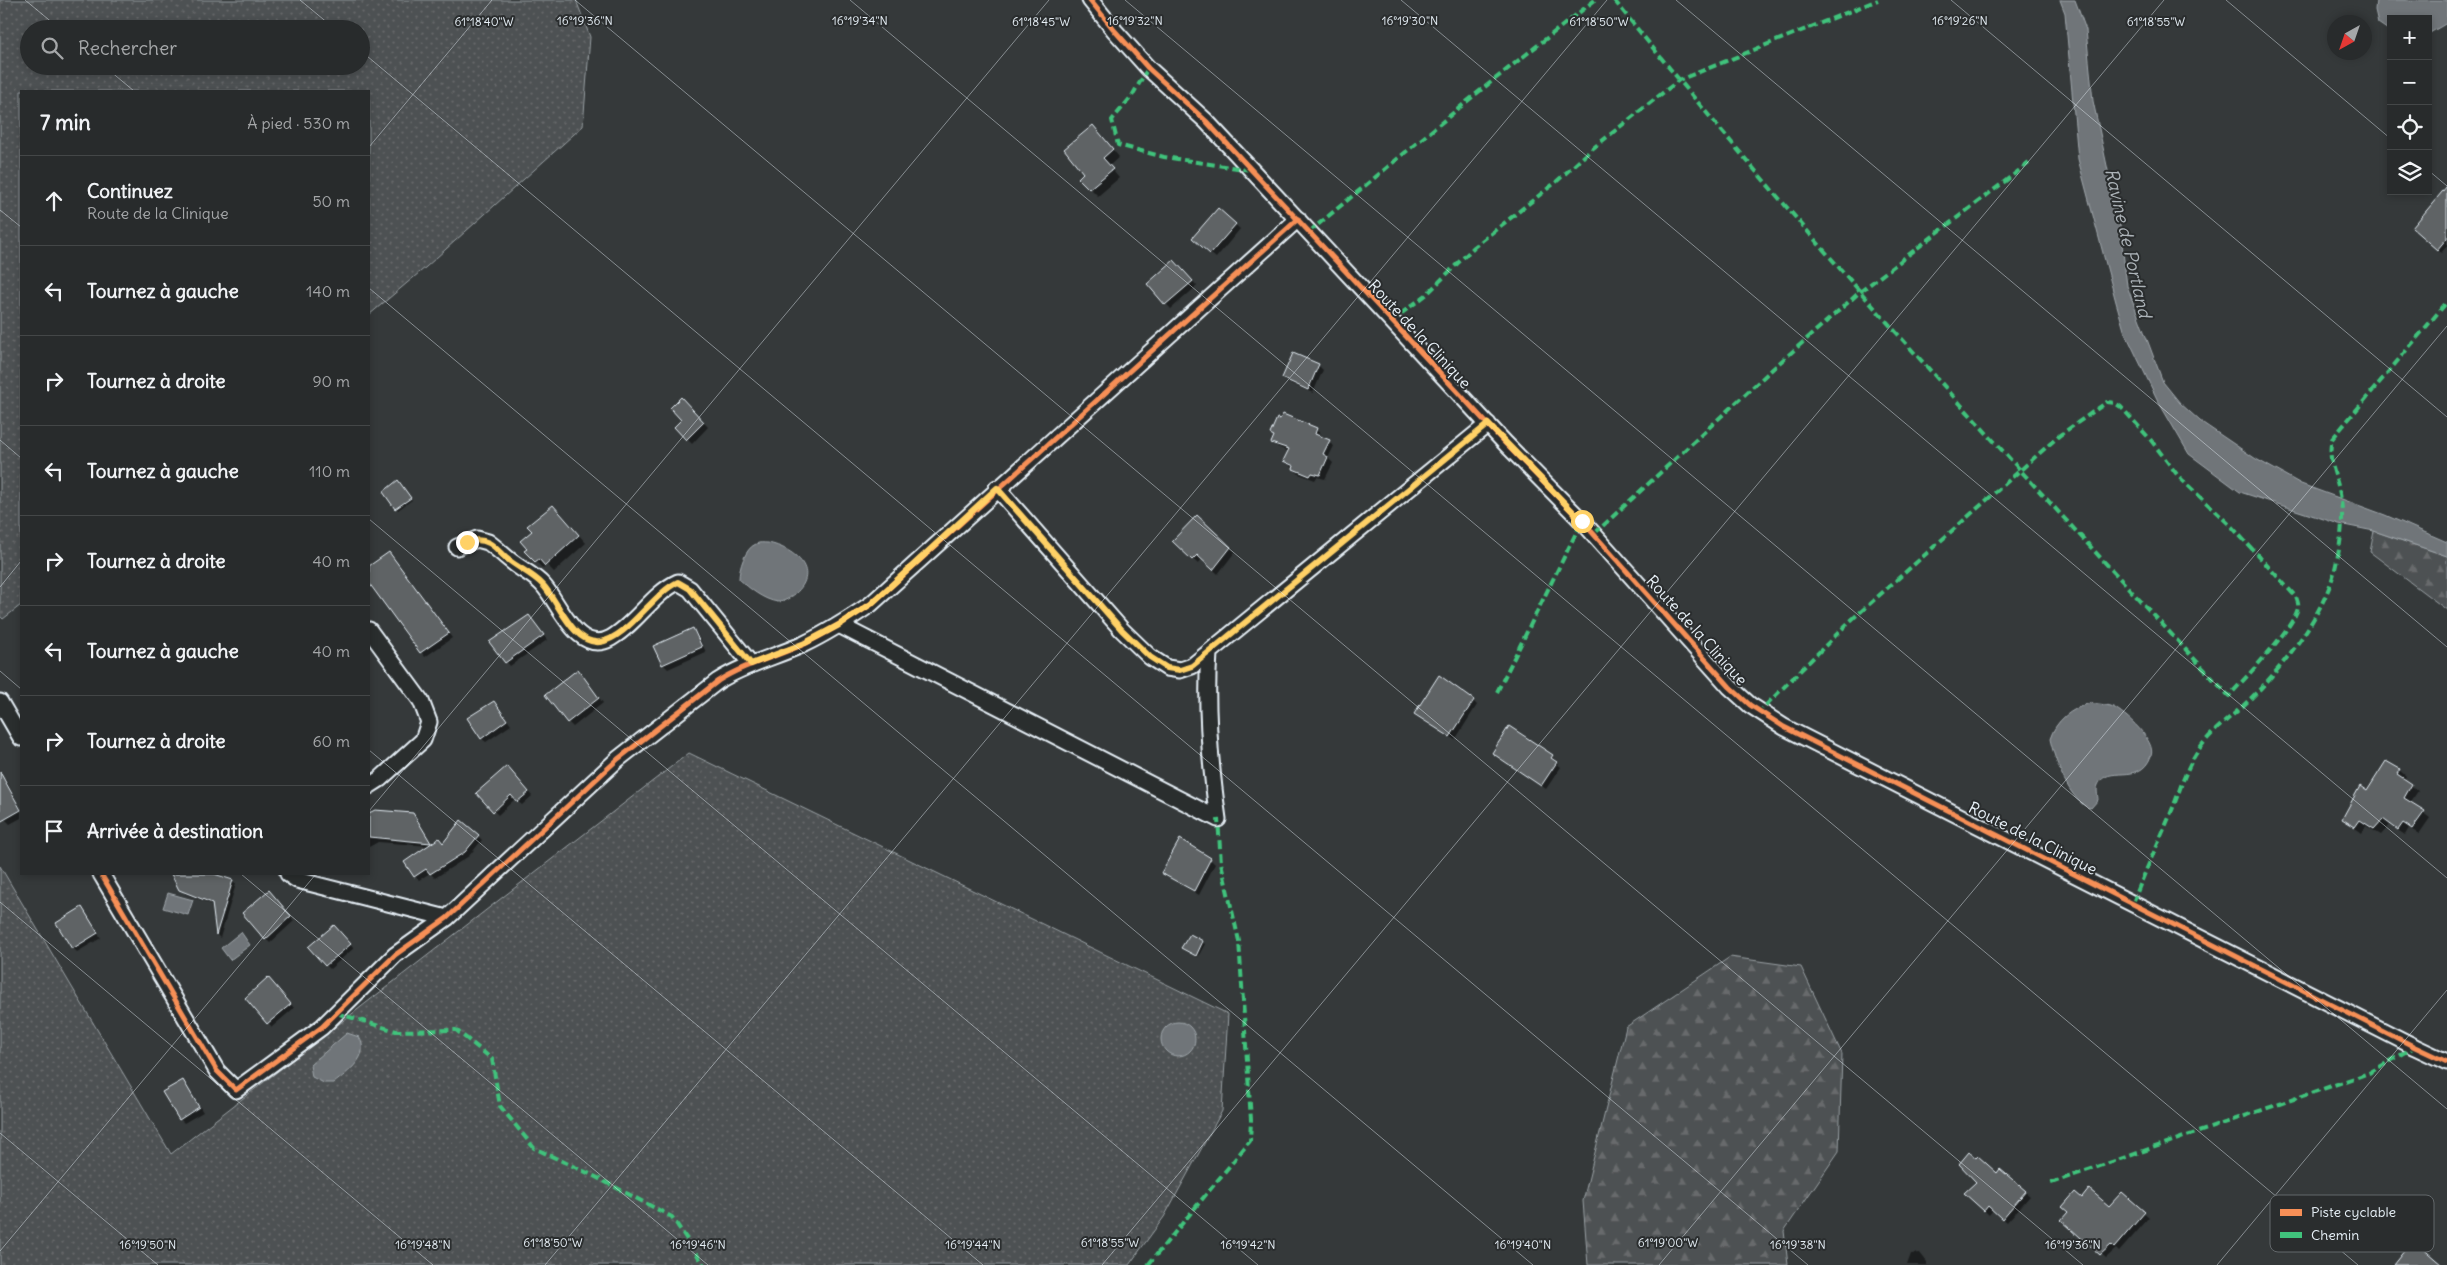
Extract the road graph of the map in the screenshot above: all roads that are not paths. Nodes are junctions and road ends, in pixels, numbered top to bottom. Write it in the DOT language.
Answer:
graph roads {
  1 [pos="1090,0"];
  2 [pos="1298,219"];
  3 [pos="1488,424"];
  4 [pos="997,488"];
  5 [pos="457,547"];
  6 [pos="839,625"];
  7 [pos="370,631"];
  8 [pos="1209,653"];
  9 [pos="751,664"];
  10 [pos="0,702"];
  11 [pos="20,736"];
  12 [pos="370,785"];
  13 [pos="102,875"];
  14 [pos="290,875"];
  15 [pos="447,918"];
  16 [pos="2447,1062"];
  1 -- 2 [label="street, Route de la Clinique"];
  2 -- 3 [label="street, Route de la Clinique"];
  2 -- 4 [label="street"];
  3 -- 8 [label="street"];
  3 -- 16 [label="street, Route de la Clinique"];
  4 -- 6 [label="street"];
  4 -- 8 [label="street"];
  5 -- 9 [label="street"];
  6 -- 8 [label="street"];
  6 -- 9 [label="street"];
  7 -- 12 [label="street"];
  9 -- 15 [label="street"];
  10 -- 11 [label="street"];
  13 -- 15 [label="street"];
  14 -- 15 [label="street"];
}
